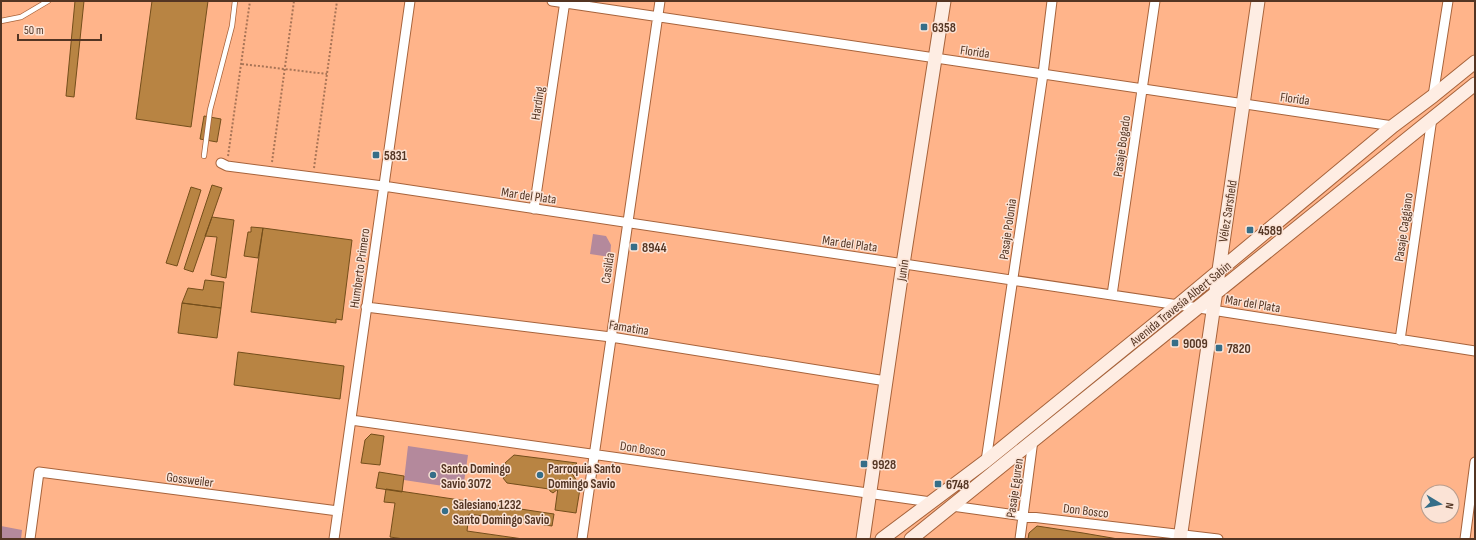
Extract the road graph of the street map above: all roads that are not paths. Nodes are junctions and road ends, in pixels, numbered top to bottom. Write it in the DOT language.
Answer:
graph roads {
  1 [pos="48,1"];
  2 [pos="236,1"];
  3 [pos="410,1"];
  4 [pos="552,1"];
  5 [pos="660,1"];
  6 [pos="944,1"];
  7 [pos="1052,1"];
  8 [pos="1155,1"];
  9 [pos="1258,1"];
  10 [pos="1448,1"];
  11 [pos="564,2"];
  12 [pos="658,17"];
  13 [pos="1,21"];
  14 [pos="935,58"];
  15 [pos="1475,62"];
  16 [pos="1043,74"];
  17 [pos="1475,84"];
  18 [pos="1143,89"];
  19 [pos="1433,96"];
  20 [pos="1243,104"];
  21 [pos="1432,118"];
  22 [pos="1393,126"];
  23 [pos="204,156"];
  24 [pos="224,164"];
  25 [pos="383,186"];
  26 [pos="534,209"];
  27 [pos="627,223"];
  28 [pos="903,264"];
  29 [pos="1218,272"];
  30 [pos="1012,280"];
  31 [pos="1215,293"];
  32 [pos="1112,295"];
  33 [pos="1178,305"];
  34 [pos="366,307"];
  35 [pos="1198,308"];
  36 [pos="1212,310"];
  37 [pos="611,337"];
  38 [pos="1400,340"];
  39 [pos="1475,351"];
  40 [pos="886,381"];
  41 [pos="351,420"];
  42 [pos="1033,440"];
  43 [pos="594,454"];
  44 [pos="986,461"];
  45 [pos="1475,462"];
  46 [pos="870,494"];
  47 [pos="931,502"];
  48 [pos="952,506"];
  49 [pos="338,511"];
  50 [pos="1023,516"];
  51 [pos="1180,537"];
  52 [pos="30,539"];
  53 [pos="334,539"];
  54 [pos="582,539"];
  55 [pos="863,539"];
  56 [pos="882,539"];
  57 [pos="911,539"];
  58 [pos="1020,539"];
  59 [pos="1218,539"];
  60 [pos="1465,539"];
  1 -- 13 [label="lane"];
  2 -- 23 [label="lane"];
  3 -- 25 [label="street, Humberto Primero"];
  4 -- 11 [label="street, Florida"];
  5 -- 12 [label="street, Casilda"];
  6 -- 14 [label="main road, Junín"];
  7 -- 16 [label="street, Pasaje Polonia"];
  8 -- 18 [label="street, Pasaje Bogado"];
  9 -- 20 [label="main road, Vélez Sarsfield"];
  10 -- 19 [label="street"];
  11 -- 12 [label="street, Florida"];
  11 -- 26 [label="street, Harding"];
  12 -- 14 [label="street, Florida"];
  12 -- 27 [label="street, Casilda"];
  14 -- 16 [label="street, Florida"];
  14 -- 28 [label="main road, Junín"];
  15 -- 19 [label="main road, Avenida Travesía Albert Sabin"];
  16 -- 18 [label="street, Florida"];
  16 -- 30 [label="street, Pasaje Polonia"];
  17 -- 21 [label="main road, Avenida Travesía Albert Sabin"];
  18 -- 20 [label="street, Florida"];
  18 -- 32 [label="street, Pasaje Bogado"];
  19 -- 22 [label="main road, Avenida Travesía Albert Sabin"];
  20 -- 22 [label="street, Florida"];
  20 -- 29 [label="main road, Vélez Sarsfield"];
  21 -- 31 [label="main road, Avenida Travesía Albert Sabin"];
  21 -- 38 [label="street, Pasaje Caggiano"];
  22 -- 29 [label="main road, Avenida Travesía Albert Sabin"];
  24 -- 25 [label="street, Mar del Plata"];
  25 -- 26 [label="street, Mar del Plata"];
  25 -- 34 [label="street, Humberto Primero"];
  26 -- 27 [label="street, Mar del Plata"];
  27 -- 28 [label="street, Mar del Plata"];
  27 -- 37 [label="street, Casilda"];
  28 -- 30 [label="street, Mar del Plata"];
  28 -- 40 [label="main road, Junín"];
  29 -- 31 [label="main road, Vélez Sarsfield"];
  29 -- 33 [label="main road, Avenida Travesía Albert Sabin"];
  30 -- 32 [label="street, Mar del Plata"];
  30 -- 44 [label="street, Pasaje Polonia"];
  31 -- 35 [label="main road, Avenida Travesía Albert Sabin"];
  31 -- 36 [label="main road, Vélez Sarsfield"];
  32 -- 33 [label="street, Mar del Plata"];
  33 -- 35 [label="street, Mar del Plata"];
  33 -- 44 [label="main road, Avenida Travesía Albert Sabin"];
  34 -- 37 [label="street, Famatina"];
  34 -- 41 [label="street, Humberto Primero"];
  35 -- 36 [label="street, Mar del Plata"];
  35 -- 42 [label="main road, Avenida Travesía Albert Sabin"];
  36 -- 38 [label="street, Mar del Plata"];
  36 -- 51 [label="main road, Vélez Sarsfield"];
  37 -- 40 [label="street, Famatina"];
  37 -- 43 [label="street, Casilda"];
  38 -- 39 [label="street, Mar del Plata"];
  40 -- 46 [label="main road, Junín"];
  41 -- 43 [label="street, Don Bosco"];
  41 -- 49 [label="street, Humberto Primero"];
  42 -- 48 [label="main road, Avenida Travesía Albert Sabin"];
  42 -- 50 [label="street, Pasaje Eguren"];
  43 -- 46 [label="street, Don Bosco"];
  43 -- 54 [label="street, Casilda"];
  44 -- 47 [label="main road, Avenida Travesía Albert Sabin"];
  45 -- 60 [label="street"];
  46 -- 47 [label="street, Don Bosco"];
  46 -- 55 [label="main road, Junín"];
  47 -- 56 [label="main road, Avenida Travesía Albert Sabin"];
  48 -- 50 [label="street, Don Bosco"];
  48 -- 57 [label="main road, Avenida Travesía Albert Sabin"];
  49 -- 52 [label="street, Gossweiler"];
  49 -- 53 [label="street, Humberto Primero"];
  50 -- 51 [label="street, Don Bosco"];
  50 -- 58 [label="street, Pasaje Eguren"];
  51 -- 59 [label="street, Don Bosco"];
}
